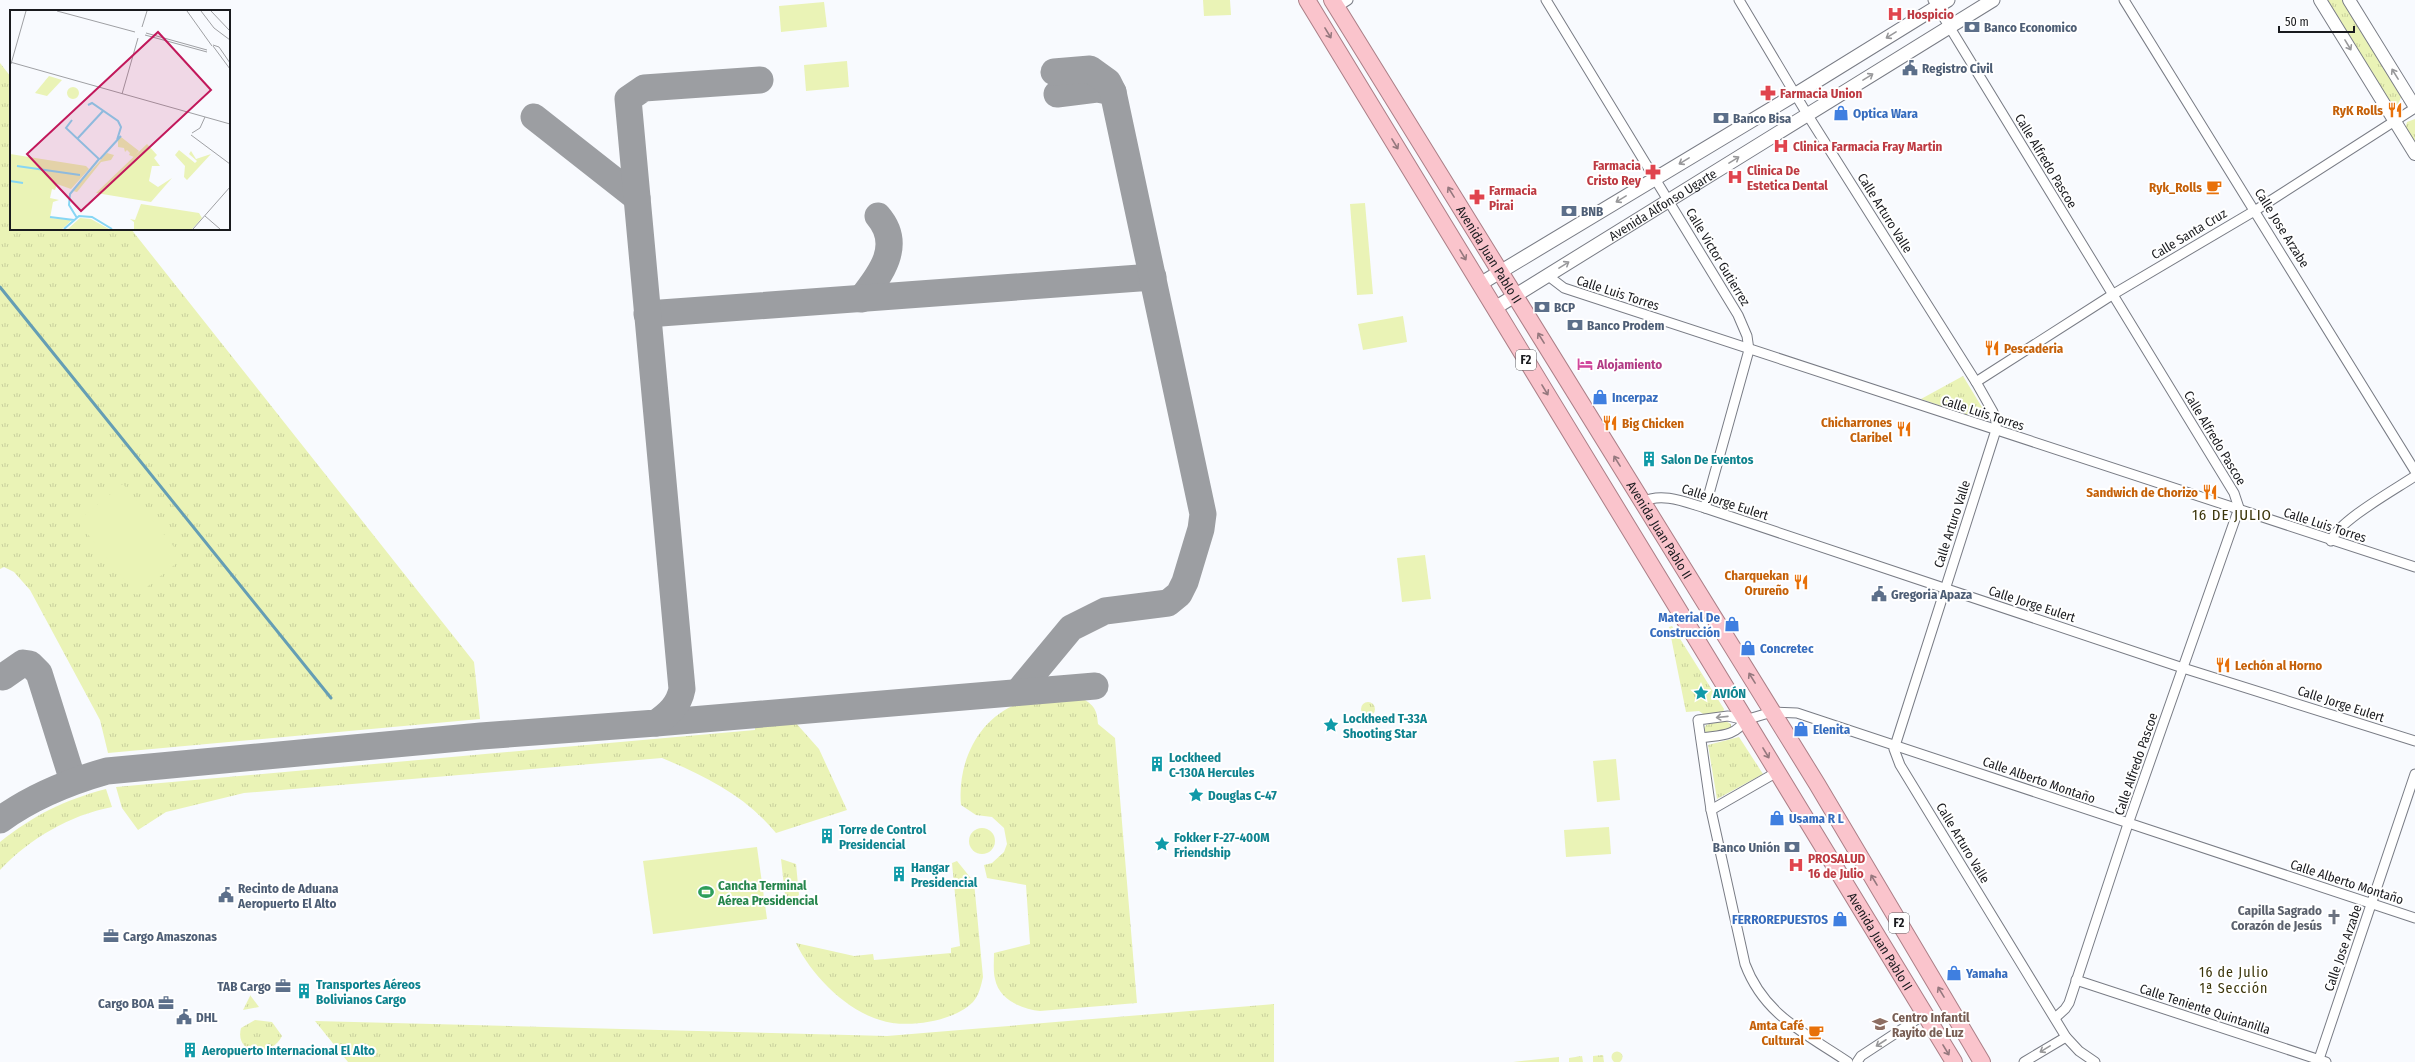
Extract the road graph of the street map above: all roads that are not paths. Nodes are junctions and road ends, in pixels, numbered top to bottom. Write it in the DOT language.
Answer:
graph roads {
  1 [pos="1308,0"];
  2 [pos="1546,0"];
  3 [pos="1739,0"];
  4 [pos="1993,0"];
  5 [pos="2124,0"];
  6 [pos="2320,0"];
  7 [pos="2349,0"];
  8 [pos="1339,2"];
  9 [pos="1939,2"];
  10 [pos="1949,27"];
  11 [pos="1796,94"];
  12 [pos="2415,108"];
  13 [pos="1807,114"];
  14 [pos="2394,121"];
  15 [pos="2415,154"];
  16 [pos="1654,178"];
  17 [pos="1668,201"];
  18 [pos="2256,210"];
  19 [pos="1500,272"];
  20 [pos="1547,276"];
  21 [pos="1480,284"];
  22 [pos="1515,295"];
  23 [pos="2112,295"];
  24 [pos="1495,308"];
  25 [pos="1749,350"];
  26 [pos="1976,382"];
  27 [pos="1996,430"];
  28 [pos="2415,471"];
  29 [pos="2415,476"];
  30 [pos="1642,502"];
  31 [pos="1705,508"];
  32 [pos="2238,511"];
  33 [pos="2331,541"];
  34 [pos="2415,567"];
  35 [pos="1945,589"];
  36 [pos="2183,668"];
  37 [pos="1772,712"];
  38 [pos="1745,720"];
  39 [pos="1701,738"];
  40 [pos="2415,741"];
  41 [pos="1894,745"];
  42 [pos="1777,772"];
  43 [pos="2415,774"];
  44 [pos="1712,810"];
  45 [pos="2128,824"];
  46 [pos="2371,903"];
  47 [pos="2415,918"];
  48 [pos="2076,980"];
  49 [pos="1925,1014"];
  50 [pos="2055,1018"];
  51 [pos="2066,1037"];
  52 [pos="2321,1061"];
  53 [pos="1848,1062"];
  54 [pos="1857,1062"];
  55 [pos="1954,1062"];
  56 [pos="1982,1062"];
  57 [pos="2024,1062"];
  58 [pos="2094,1062"];
  1 -- 21 [label="highway, Avenida Juan Pablo II / F2, one-way"];
  2 -- 16 [label="street, Calle Victor Gutierrez"];
  3 -- 11 [label="street, Calle Arturo Valle"];
  4 -- 10 [label="main road, Avenida Alfonso Ugarte"];
  5 -- 18 [label="street, Calle Jose Arzabe"];
  6 -- 14 [label="street, one-way"];
  12 -- 7 [label="street, one-way"];
  19 -- 8 [label="highway, Avenida Juan Pablo II / F2, one-way"];
  9 -- 10 [label="street, Calle Alfredo Pascoe"];
  9 -- 11 [label="main road, Avenida Alfonso Ugarte, one-way"];
  13 -- 10 [label="main road, Avenida Alfonso Ugarte, one-way"];
  10 -- 23 [label="street, Calle Alfredo Pascoe"];
  11 -- 13 [label="street, Calle Arturo Valle"];
  11 -- 16 [label="main road, Avenida Alfonso Ugarte, one-way"];
  12 -- 14 [label="street, Calle Santa Cruz"];
  17 -- 13 [label="main road, Avenida Alfonso Ugarte, one-way"];
  13 -- 26 [label="street, Calle Arturo Valle"];
  14 -- 15 [label="street"];
  14 -- 18 [label="street, Calle Santa Cruz"];
  16 -- 17 [label="street, Calle Victor Gutierrez"];
  16 -- 19 [label="main road, Avenida Alfonso Ugarte, one-way"];
  20 -- 17 [label="main road, Avenida Alfonso Ugarte, one-way"];
  17 -- 25 [label="street, Calle Victor Gutierrez"];
  18 -- 23 [label="street, Calle Santa Cruz"];
  18 -- 28 [label="street, Calle Jose Arzabe"];
  19 -- 21 [label="main road, Avenida Alfonso Ugarte"];
  19 -- 22 [label="highway, Avenida Juan Pablo II / F2"];
  20 -- 22 [label="main road, Avenida Alfonso Ugarte"];
  20 -- 25 [label="street, Calle Luis Torres"];
  21 -- 24 [label="highway, Avenida Juan Pablo II / F2"];
  22 -- 24 [label="main road, Avenida Alfonso Ugarte"];
  30 -- 22 [label="highway, Avenida Juan Pablo II / F2, one-way"];
  23 -- 26 [label="street, Calle Santa Cruz"];
  23 -- 32 [label="street, Calle Alfredo Pascoe"];
  24 -- 38 [label="highway, Avenida Juan Pablo II / F2, one-way"];
  25 -- 27 [label="street, Calle Luis Torres"];
  25 -- 31 [label="street, Calle Victor Gutierrez"];
  26 -- 27 [label="street, Calle Arturo Valle"];
  27 -- 32 [label="street, Calle Luis Torres"];
  27 -- 35 [label="street, Calle Arturo Valle"];
  29 -- 33 [label="street"];
  30 -- 31 [label="street, Calle Jorge Eulert"];
  37 -- 30 [label="highway, Avenida Juan Pablo II / F2, one-way"];
  31 -- 35 [label="street, Calle Jorge Eulert"];
  32 -- 33 [label="street, Calle Luis Torres"];
  32 -- 36 [label="street, Calle Alfredo Pascoe"];
  33 -- 34 [label="street, Calle Luis Torres"];
  35 -- 36 [label="street, Calle Jorge Eulert"];
  35 -- 41 [label="street, Calle Arturo Valle"];
  36 -- 40 [label="street, Calle Jorge Eulert"];
  36 -- 45 [label="street, Calle Alfredo Pascoe"];
  37 -- 38 [label="street, Calle Alberto Montaño"];
  37 -- 41 [label="street, Calle Alberto Montaño"];
  56 -- 37 [label="highway, Avenida Juan Pablo II / F2, one-way"];
  38 -- 39 [label="street"];
  38 -- 39 [label="street, one-way"];
  38 -- 42 [label="highway, Avenida Juan Pablo II / F2, one-way"];
  39 -- 44 [label="street"];
  41 -- 45 [label="street, Calle Alberto Montaño"];
  41 -- 50 [label="street, Calle Arturo Valle"];
  42 -- 44 [label="street"];
  42 -- 49 [label="highway, Avenida Juan Pablo II / F2"];
  43 -- 46 [label="street, Calle Jose Arzabe"];
  44 -- 53 [label="street"];
  45 -- 46 [label="street, Calle Alberto Montaño"];
  45 -- 48 [label="street, Calle Alfredo Pascoe"];
  46 -- 47 [label="street, Calle Alberto Montaño"];
  46 -- 52 [label="street, Calle Jose Arzabe"];
  48 -- 50 [label="street, Calle Alfredo Pascoe"];
  48 -- 52 [label="street, Calle Teniente Quintanilla"];
  49 -- 54 [label="street, one-way"];
  49 -- 55 [label="highway, Avenida Juan Pablo II / F2, one-way"];
  50 -- 51 [label="street, Calle Arturo Valle"];
  51 -- 57 [label="street, one-way"];
  51 -- 58 [label="street, Calle Arturo Valle"];
}
